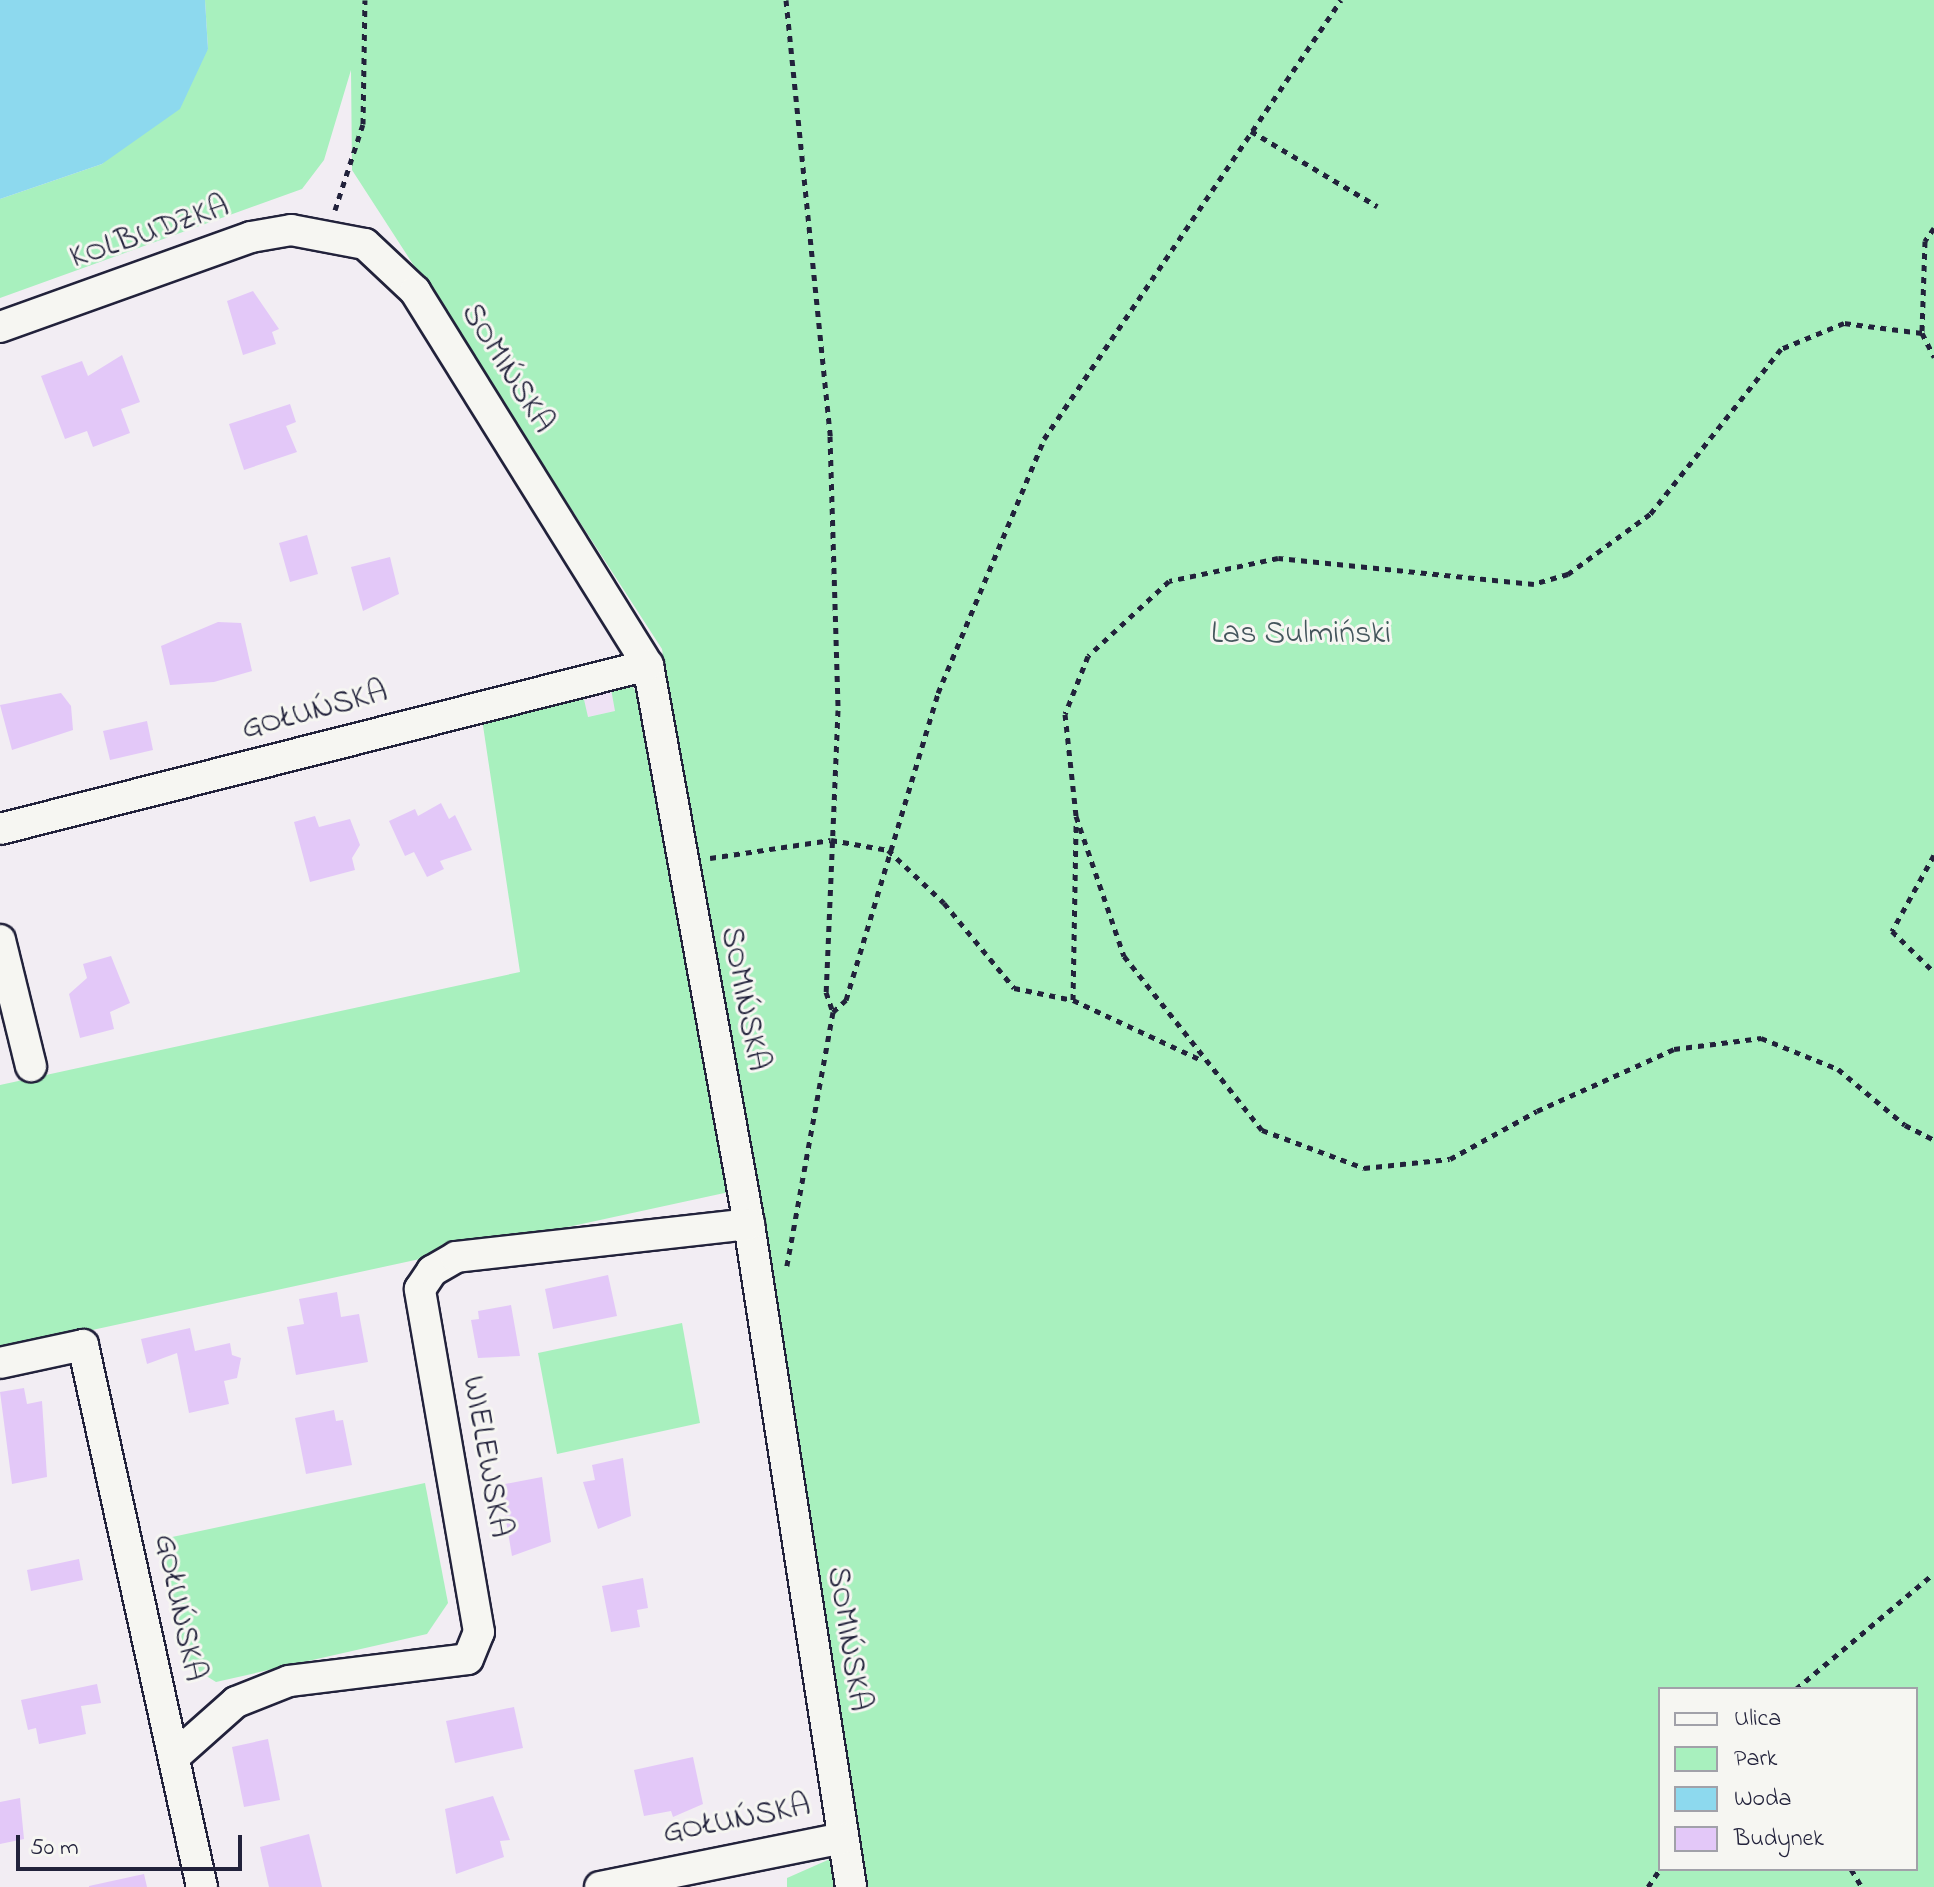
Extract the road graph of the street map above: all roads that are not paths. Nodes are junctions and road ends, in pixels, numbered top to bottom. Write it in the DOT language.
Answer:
graph roads {
  1 [pos="328,234"];
  2 [pos="0,327"];
  3 [pos="648,665"];
  4 [pos="0,829"];
  5 [pos="0,940"];
  6 [pos="31,1066"];
  7 [pos="749,1224"];
  8 [pos="0,1363"];
  9 [pos="174,1757"];
  10 [pos="842,1838"];
  11 [pos="202,1887"];
  12 [pos="600,1887"];
  13 [pos="851,1887"];
  1 -- 2 [label="street, KOLBUDZKA"];
  1 -- 3 [label="street, SOMIŃSKA"];
  3 -- 4 [label="street, GOŁUŃSKA"];
  3 -- 7 [label="street, SOMIŃSKA"];
  5 -- 6 [label="street"];
  7 -- 9 [label="street, WIELEWSKA"];
  7 -- 10 [label="street, SOMIŃSKA"];
  8 -- 9 [label="street, GOŁUŃSKA"];
  9 -- 11 [label="street, GOŁUŃSKA"];
  10 -- 12 [label="street, GOŁUŃSKA"];
  10 -- 13 [label="street, SOMIŃSKA"];
}
